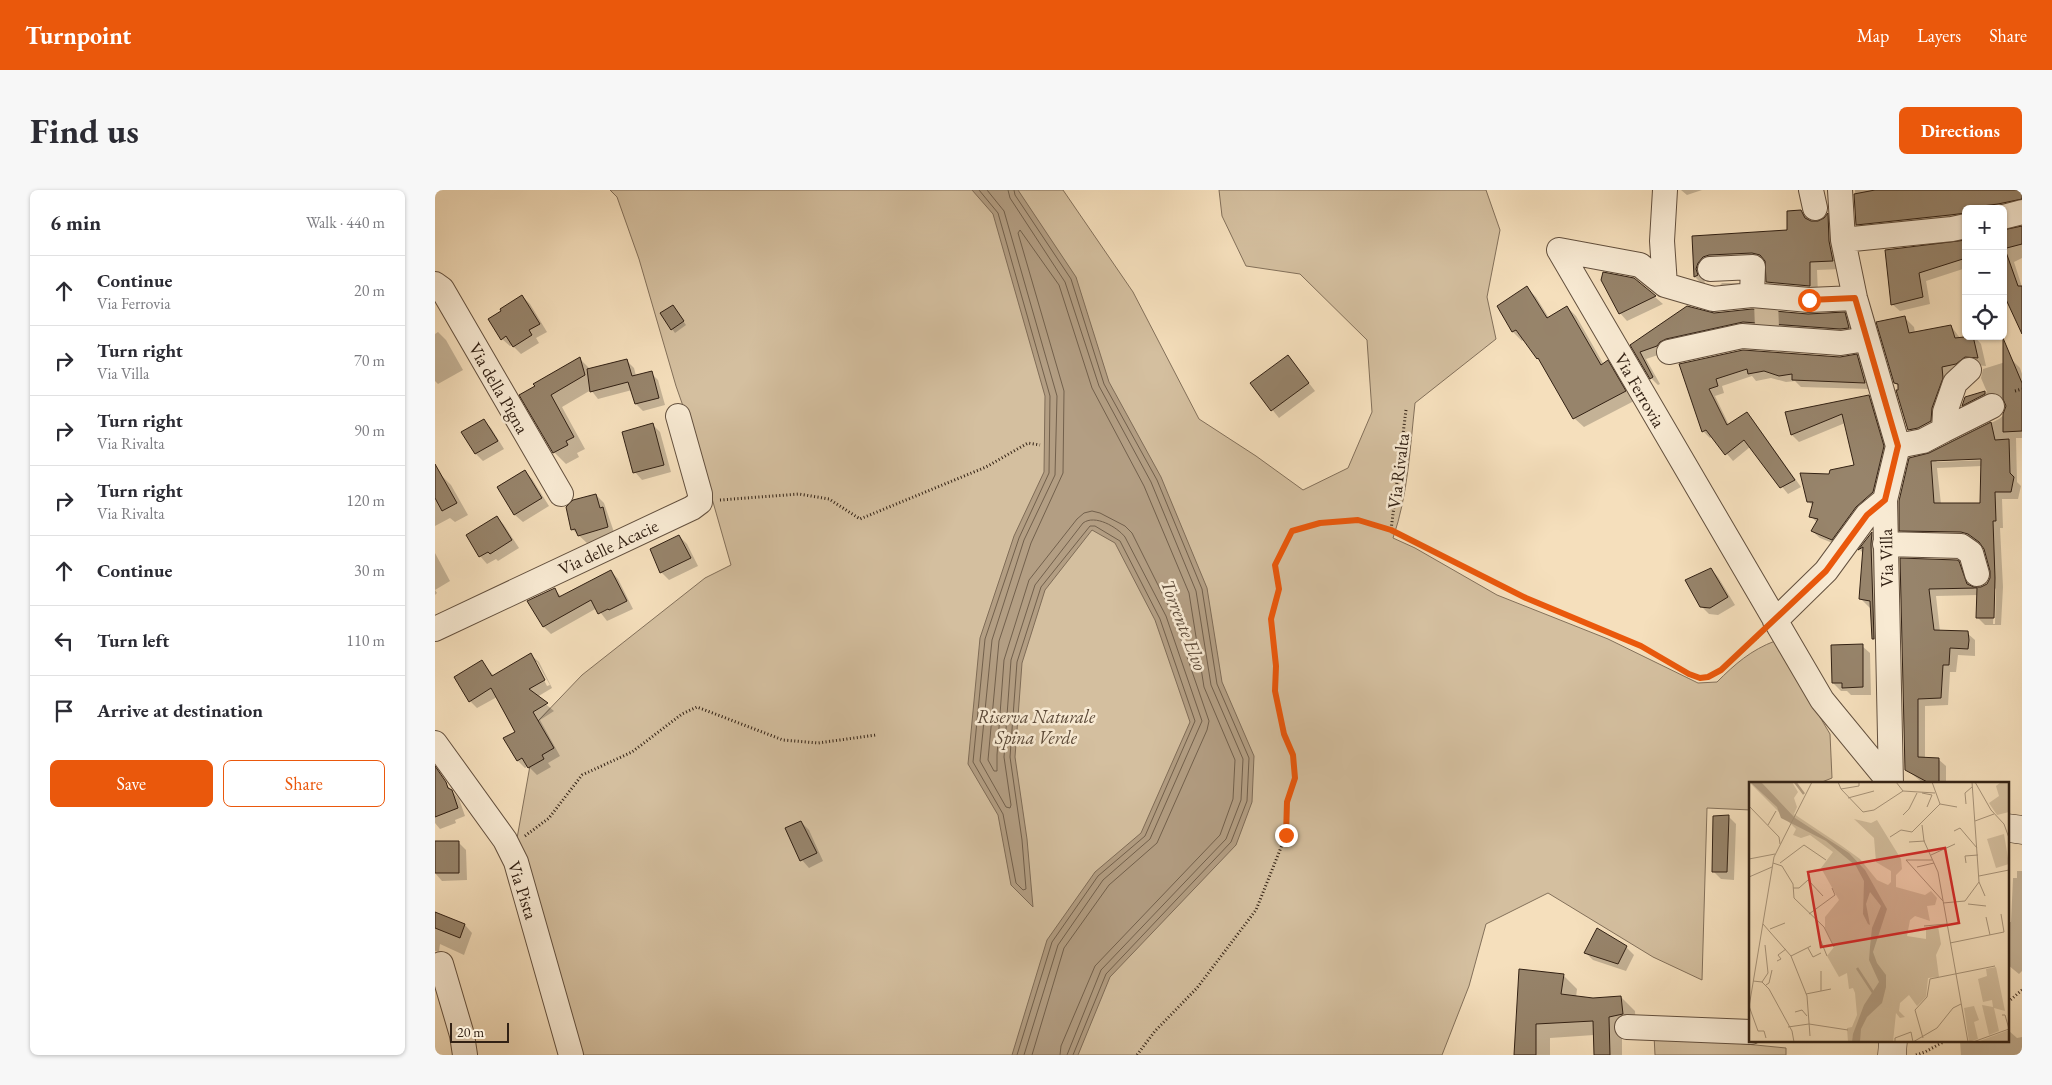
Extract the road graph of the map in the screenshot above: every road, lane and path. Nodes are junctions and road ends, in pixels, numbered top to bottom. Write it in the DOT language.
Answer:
graph roads {
  1 [pos="1665,190"];
  2 [pos="1839,190"];
  3 [pos="2022,212"];
  4 [pos="2007,216"];
  5 [pos="1962,227"];
  6 [pos="1843,240"];
  7 [pos="1709,269"];
  8 [pos="435,284"];
  9 [pos="1665,285"];
  10 [pos="1761,298"];
  11 [pos="1855,298"];
  12 [pos="1867,339"];
  13 [pos="1669,352"];
  14 [pos="1969,370"];
  15 [pos="2022,389"];
  16 [pos="2015,391"];
  17 [pos="1992,406"];
  18 [pos="1406,410"];
  19 [pos="678,416"];
  20 [pos="1944,430"];
  21 [pos="1040,445"];
  22 [pos="1898,446"];
  23 [pos="561,494"];
  24 [pos="1885,500"];
  25 [pos="700,502"];
  26 [pos="1391,530"];
  27 [pos="1885,544"];
  28 [pos="1977,574"];
  29 [pos="1775,621"];
  30 [pos="435,629"];
  31 [pos="876,735"];
  32 [pos="435,743"];
  33 [pos="1889,782"];
  34 [pos="1891,782"];
  35 [pos="2009,828"];
  36 [pos="2022,830"];
  37 [pos="509,849"];
  38 [pos="441,964"];
  39 [pos="2022,990"];
  40 [pos="2009,1001"];
  41 [pos="1627,1027"];
  42 [pos="1749,1032"];
  43 [pos="1943,1042"];
  44 [pos="1894,1047"];
  45 [pos="465,1055"];
  46 [pos="571,1055"];
  47 [pos="1137,1055"];
  1 -- 9 [label="street"];
  2 -- 6 [label="street, Via Villa"];
  3 -- 4 [label="street"];
  5 -- 6 [label="street"];
  6 -- 11 [label="street, Via Villa"];
  7 -- 10 [label="street"];
  8 -- 23 [label="street, Via della Pigna"];
  9 -- 10 [label="street, Via Ferrovia"];
  9 -- 29 [label="street, Via Ferrovia"];
  10 -- 11 [label="street, Via Ferrovia"];
  11 -- 12 [label="street, Via Villa"];
  12 -- 13 [label="street"];
  12 -- 22 [label="street, Via Villa"];
  14 -- 20 [label="street"];
  15 -- 16 [label="path"];
  17 -- 20 [label="street"];
  18 -- 26 [label="path, Via Rivalta"];
  19 -- 25 [label="street"];
  20 -- 22 [label="street"];
  21 -- 25 [label="path"];
  22 -- 24 [label="street, Via Villa"];
  24 -- 27 [label="street, Via Villa"];
  24 -- 29 [label="street"];
  25 -- 30 [label="street, Via delle Acacie"];
  26 -- 29 [label="path, Via Rivalta"];
  26 -- 47 [label="path"];
  27 -- 28 [label="street"];
  27 -- 34 [label="street, Via Villa"];
  29 -- 33 [label="street, Via Ferrovia"];
  31 -- 37 [label="path"];
  32 -- 37 [label="street, Via Pista"];
  35 -- 36 [label="street"];
  37 -- 46 [label="street, Via Pista"];
  38 -- 45 [label="street"];
  39 -- 40 [label="path"];
  41 -- 42 [label="street"];
  43 -- 44 [label="path"];
}
